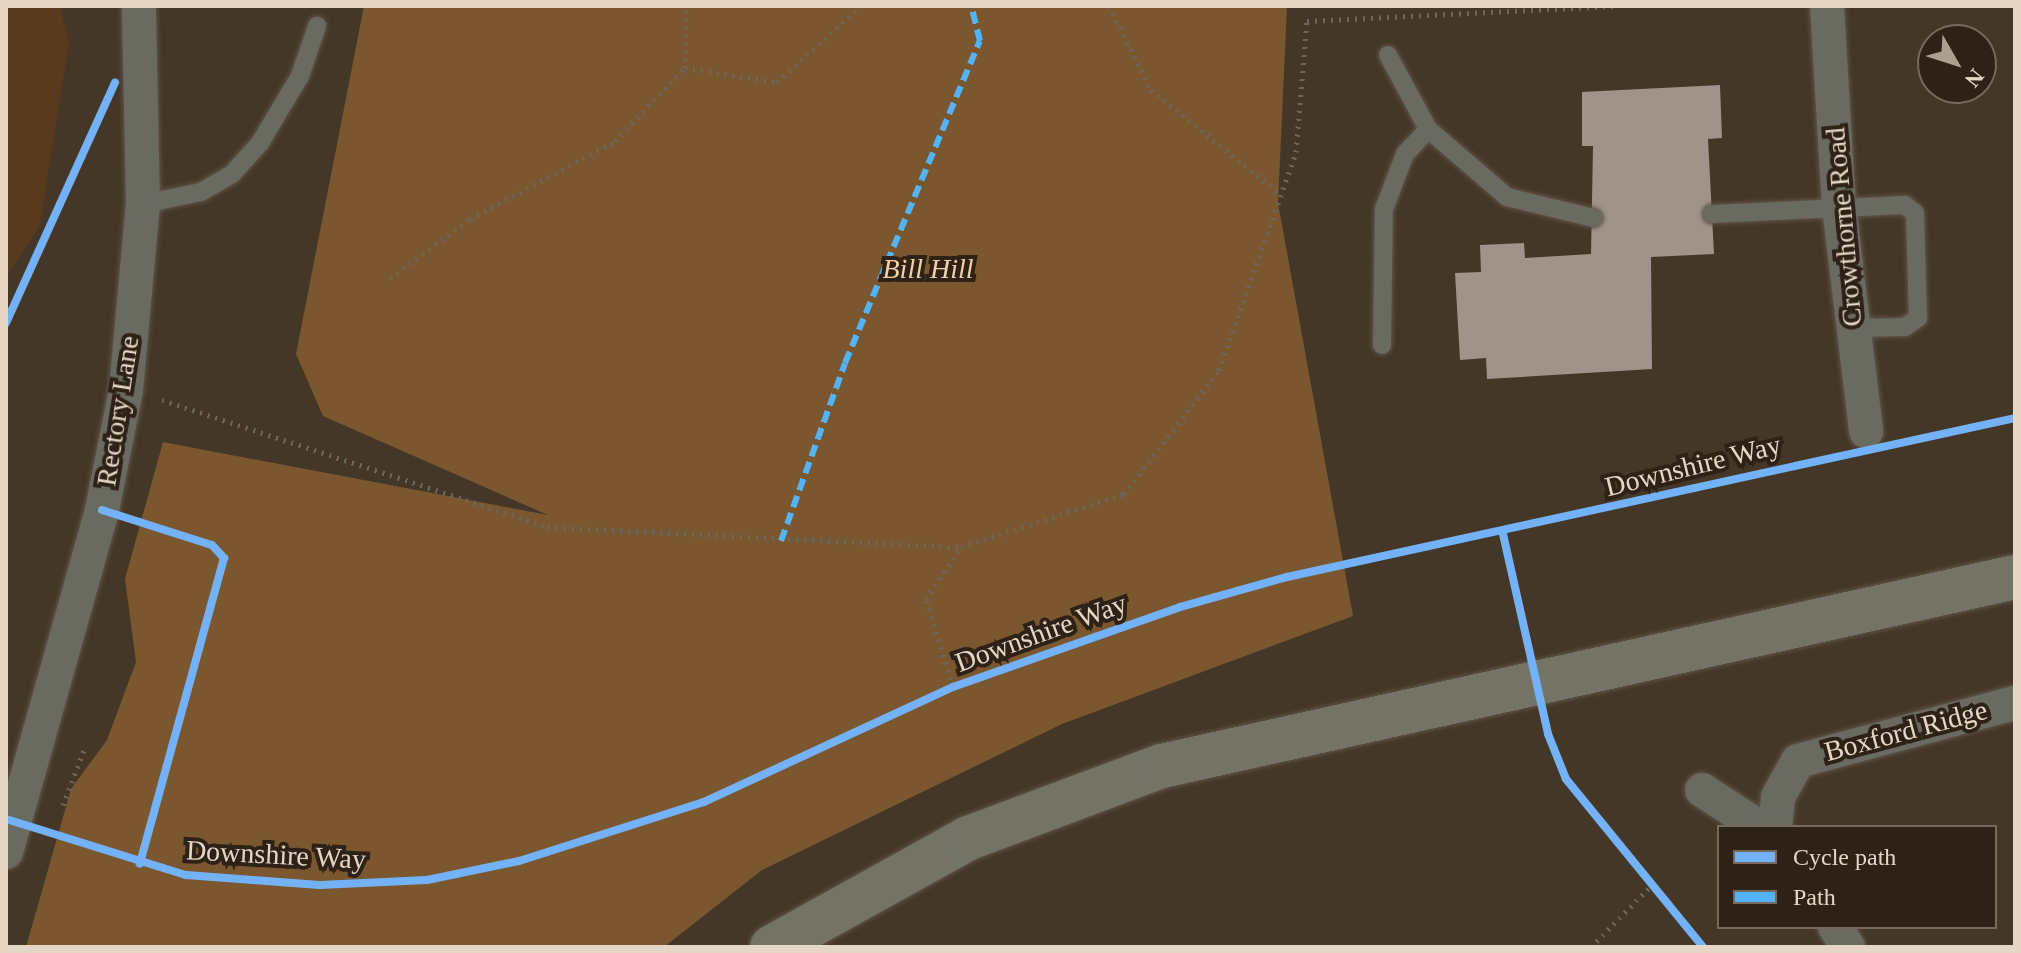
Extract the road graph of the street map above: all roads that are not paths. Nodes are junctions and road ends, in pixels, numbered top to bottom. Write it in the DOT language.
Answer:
graph roads {
  1 [pos="139,6"];
  2 [pos="1827,6"];
  3 [pos="317,26"];
  4 [pos="1388,55"];
  5 [pos="1428,129"];
  6 [pos="143,204"];
  7 [pos="1839,207"];
  8 [pos="1712,214"];
  9 [pos="1594,218"];
  10 [pos="1854,328"];
  11 [pos="1382,345"];
  12 [pos="1866,431"];
  13 [pos="2015,577"];
  14 [pos="2015,703"];
  15 [pos="1702,790"];
  16 [pos="1756,825"];
  17 [pos="1775,825"];
  18 [pos="6,852"];
  19 [pos="1836,929"];
  20 [pos="772,947"];
  21 [pos="1848,947"];
  1 -- 6 [label="street, Rectory Lane"];
  2 -- 7 [label="street, Crowthorne Road"];
  3 -- 6 [label="lane"];
  4 -- 5 [label="lane"];
  5 -- 9 [label="lane"];
  5 -- 11 [label="lane"];
  6 -- 18 [label="street, Rectory Lane"];
  7 -- 8 [label="lane"];
  7 -- 10 [label="street, Crowthorne Road"];
  7 -- 10 [label="lane"];
  10 -- 12 [label="street, Crowthorne Road"];
  13 -- 20 [label="highway"];
  14 -- 17 [label="street, Boxford Ridge"];
  15 -- 16 [label="street"];
  19 -- 21 [label="street"];
}
